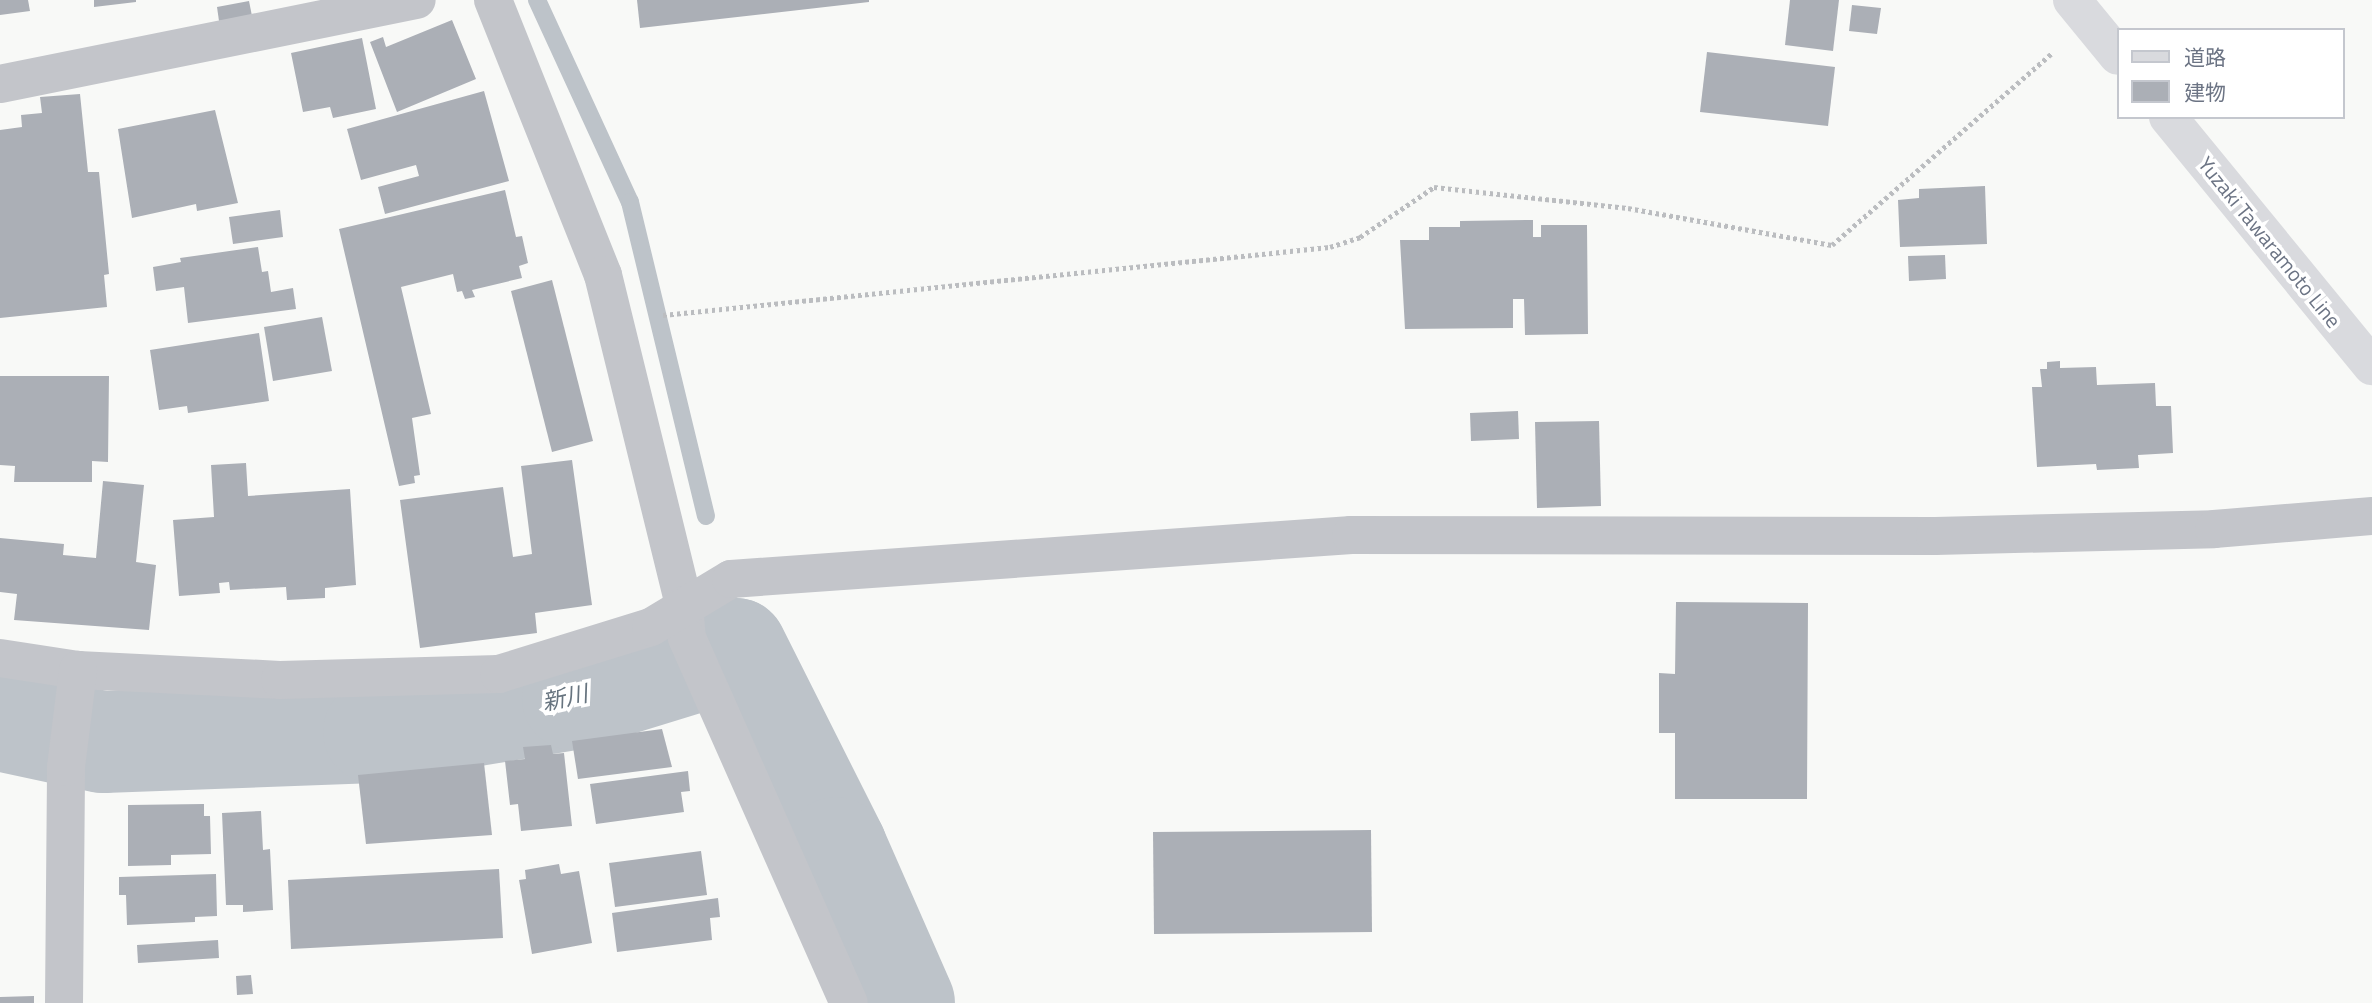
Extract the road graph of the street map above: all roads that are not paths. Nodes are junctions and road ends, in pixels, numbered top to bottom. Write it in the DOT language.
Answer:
graph roads {
  1 [pos="416,0"];
  2 [pos="492,0"];
  3 [pos="2081,11"];
  4 [pos="2116,54"];
  5 [pos="0,84"];
  6 [pos="2170,119"];
  7 [pos="2372,366"];
  8 [pos="2372,516"];
  9 [pos="684,605"];
  10 [pos="0,658"];
  11 [pos="78,670"];
  12 [pos="64,1003"];
  13 [pos="849,1003"];
  1 -- 5 [label="street"];
  2 -- 9 [label="street"];
  3 -- 4 [label="main road"];
  6 -- 7 [label="main road, Yuzaki Tawaramoto Line"];
  8 -- 9 [label="street"];
  9 -- 11 [label="street"];
  9 -- 13 [label="street"];
  10 -- 11 [label="street"];
  11 -- 12 [label="street"];
}
